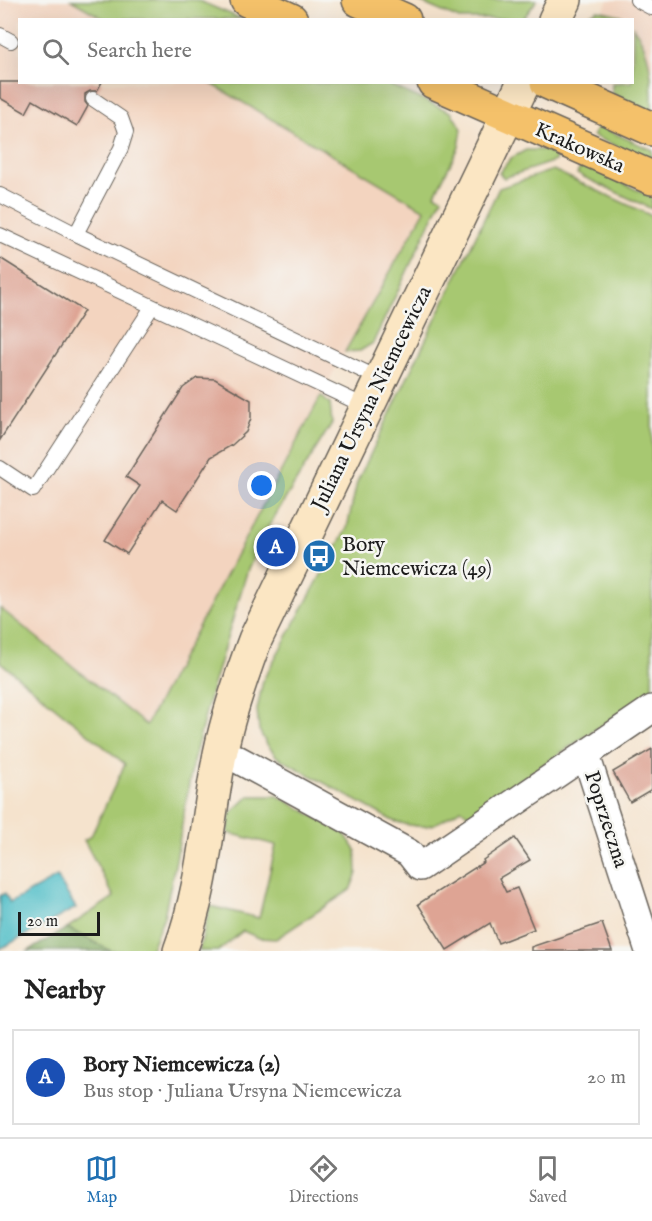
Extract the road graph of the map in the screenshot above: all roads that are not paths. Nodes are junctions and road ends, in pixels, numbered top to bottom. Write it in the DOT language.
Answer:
graph roads {
  1 [pos="247,0"];
  2 [pos="359,0"];
  3 [pos="565,0"];
  4 [pos="637,0"];
  5 [pos="652,8"];
  6 [pos="287,18"];
  7 [pos="400,18"];
  8 [pos="556,18"];
  9 [pos="438,84"];
  10 [pos="523,84"];
  11 [pos="551,84"];
  12 [pos="93,99"];
  13 [pos="508,115"];
  14 [pos="652,129"];
  15 [pos="652,178"];
  16 [pos="0,195"];
  17 [pos="76,234"];
  18 [pos="0,235"];
  19 [pos="152,307"];
  20 [pos="374,393"];
  21 [pos="0,468"];
  22 [pos="652,709"];
  23 [pos="220,753"];
  24 [pos="586,755"];
  25 [pos="180,951"];
  26 [pos="649,951"];
  1 -- 6 [label="main road"];
  2 -- 7 [label="main road"];
  3 -- 8 [label="street"];
  4 -- 5 [label="lane"];
  9 -- 13 [label="main road, Krakowska"];
  10 -- 13 [label="street, Juliana Ursyna Niemcewicza"];
  11 -- 14 [label="main road"];
  12 -- 17 [label="lane"];
  13 -- 15 [label="main road, Krakowska"];
  13 -- 20 [label="street, Juliana Ursyna Niemcewicza"];
  16 -- 17 [label="lane"];
  17 -- 20 [label="lane"];
  18 -- 19 [label="lane"];
  19 -- 20 [label="lane"];
  19 -- 21 [label="lane"];
  20 -- 23 [label="street, Juliana Ursyna Niemcewicza"];
  22 -- 24 [label="street"];
  23 -- 24 [label="street"];
  23 -- 25 [label="street, Juliana Ursyna Niemcewicza"];
  24 -- 26 [label="street, Poprzeczna"];
}
